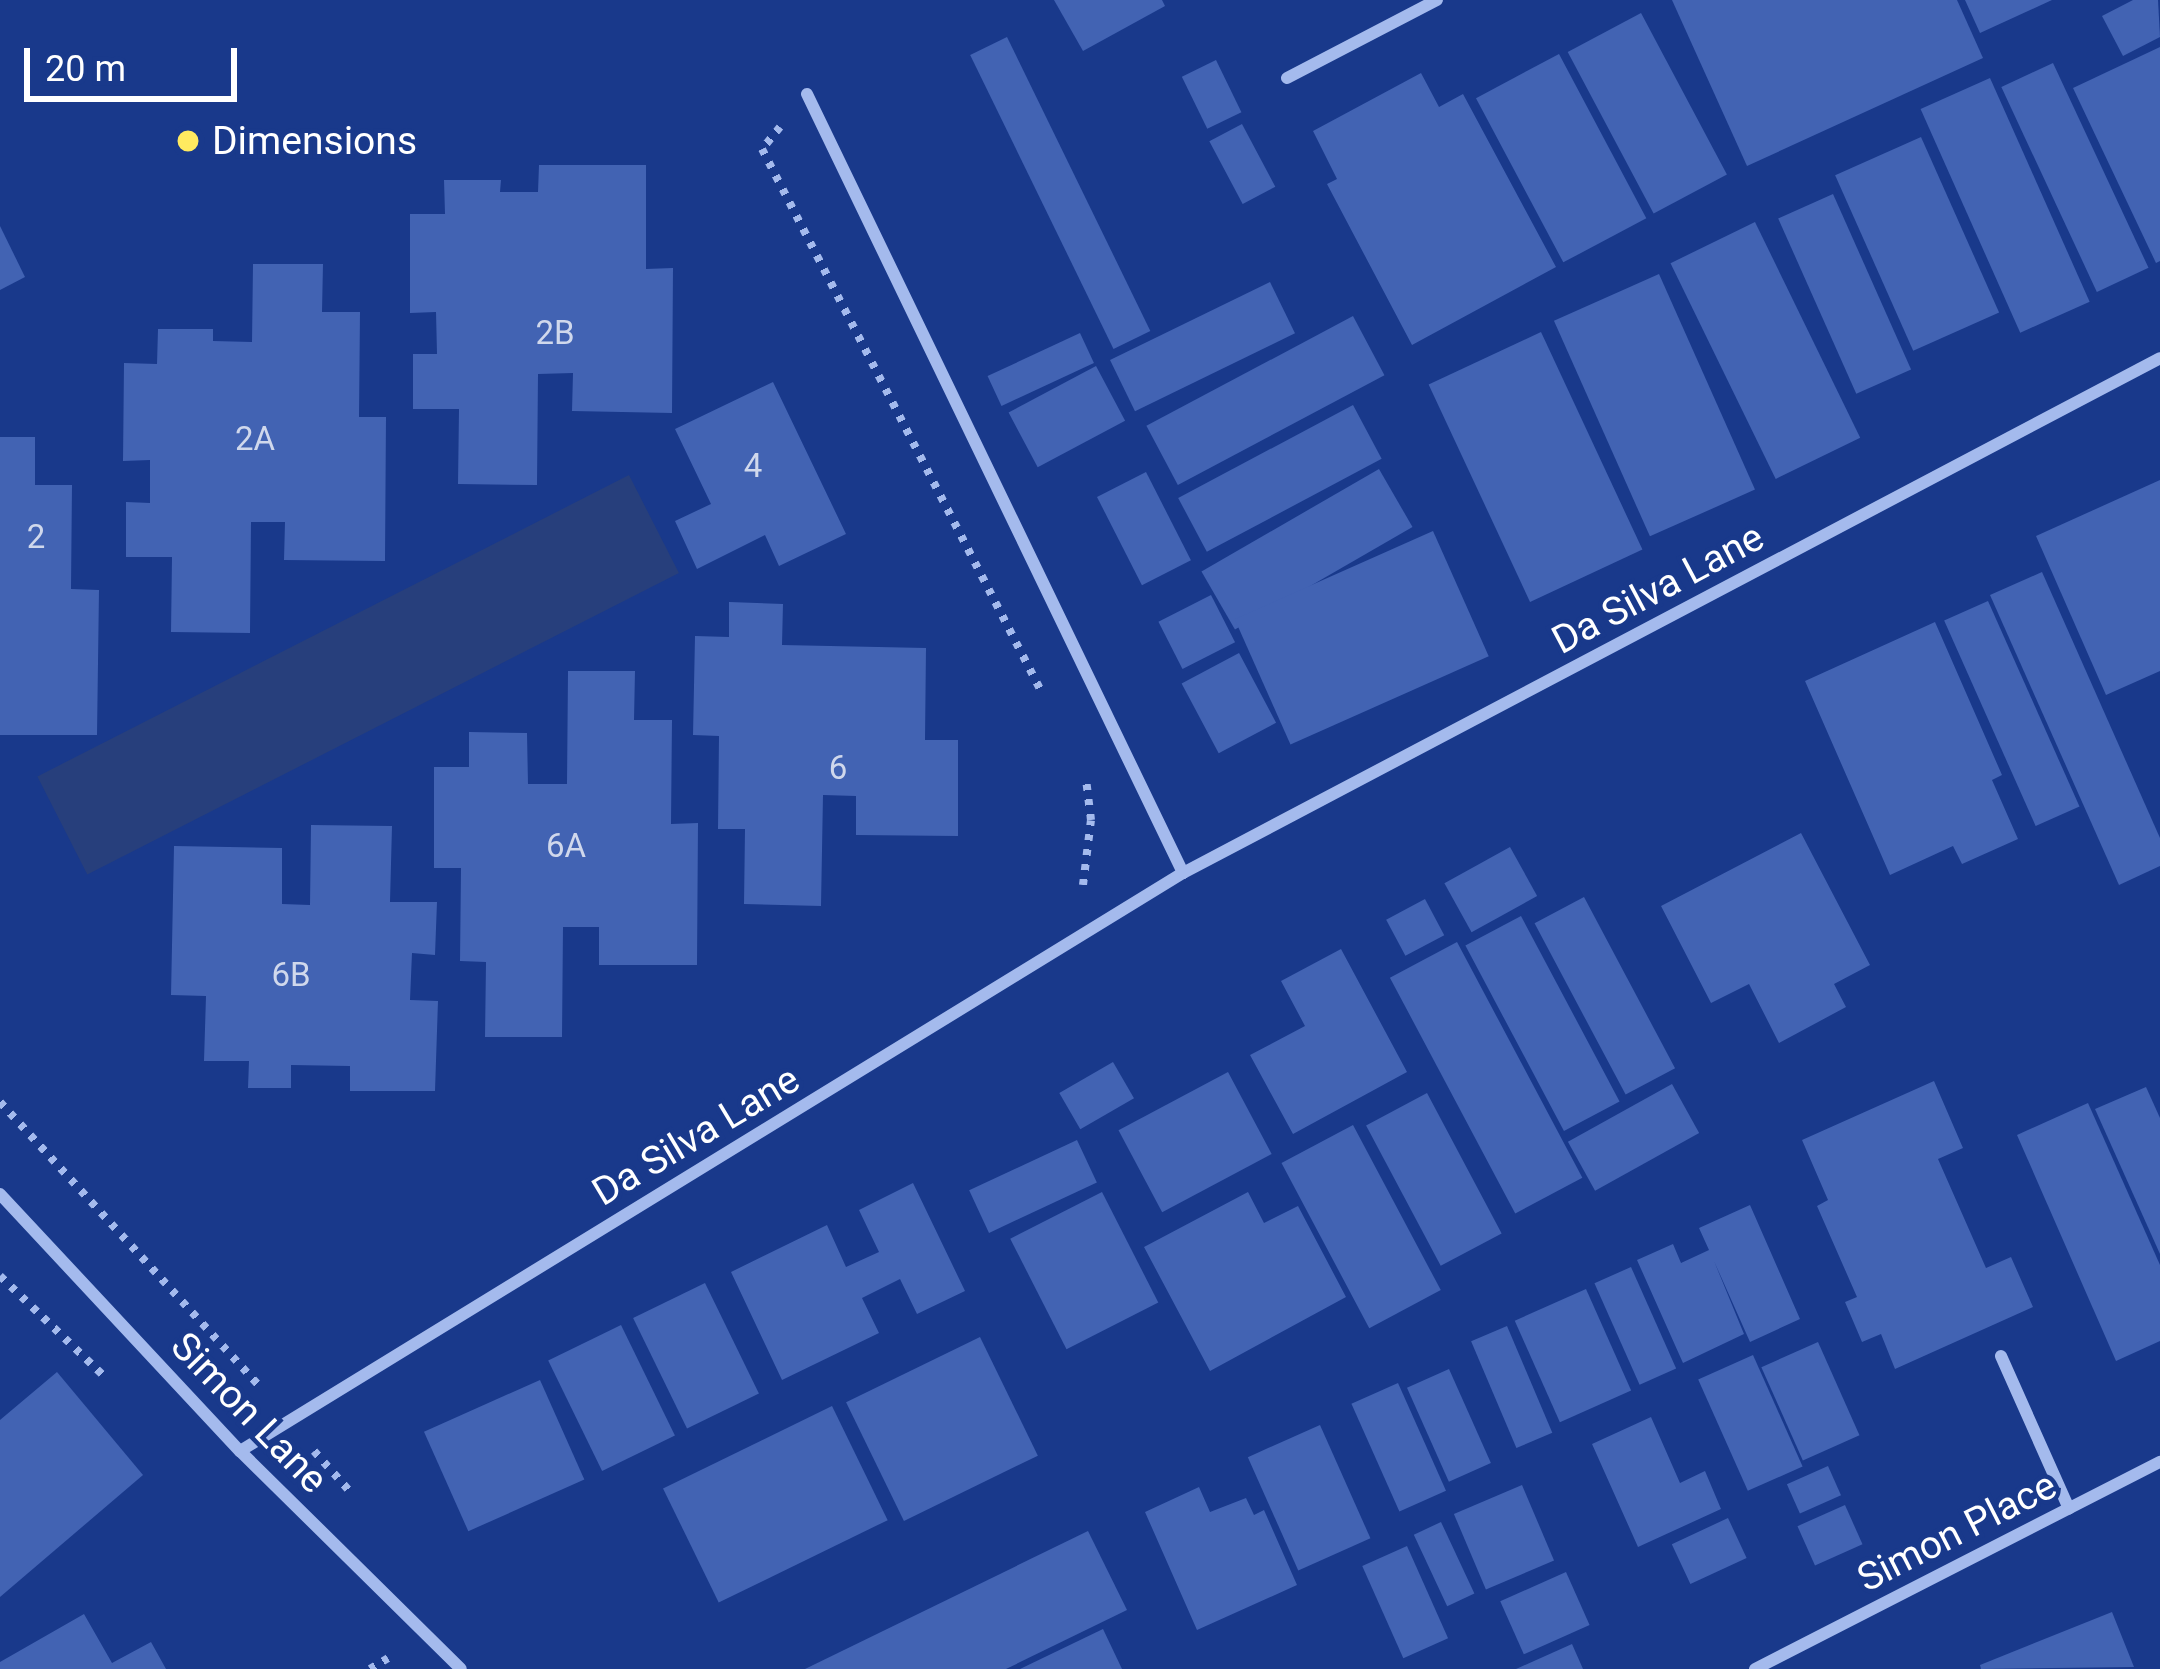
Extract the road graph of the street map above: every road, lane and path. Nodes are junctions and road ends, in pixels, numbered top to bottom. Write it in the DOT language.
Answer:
graph roads {
  1 [pos="1437,0"];
  2 [pos="1287,78"];
  3 [pos="807,94"];
  4 [pos="2160,358"];
  5 [pos="1046,699"];
  6 [pos="1082,764"];
  7 [pos="1183,872"];
  8 [pos="1082,890"];
  9 [pos="0,1102"];
  10 [pos="0,1194"];
  11 [pos="2001,1356"];
  12 [pos="283,1376"];
  13 [pos="262,1389"];
  14 [pos="287,1421"];
  15 [pos="240,1451"];
  16 [pos="2160,1462"];
  17 [pos="2069,1509"];
  18 [pos="368,1512"];
  19 [pos="394,1654"];
  20 [pos="1785,1662"];
  21 [pos="370,1669"];
  22 [pos="460,1669"];
  23 [pos="1754,1669"];
  1 -- 2 [label="street"];
  3 -- 5 [label="path"];
  3 -- 7 [label="street"];
  4 -- 7 [label="street, Da Silva Lane"];
  6 -- 8 [label="path"];
  7 -- 14 [label="street, Da Silva Lane"];
  9 -- 13 [label="path"];
  10 -- 15 [label="street, Simon Lane"];
  11 -- 17 [label="street"];
  12 -- 13 [label="path"];
  13 -- 14 [label="path"];
  14 -- 15 [label="street, Da Silva Lane"];
  14 -- 18 [label="path"];
  15 -- 22 [label="street, Simon Lane"];
  16 -- 17 [label="street, Simon Place"];
  17 -- 20 [label="street, Simon Place"];
  19 -- 21 [label="path"];
  20 -- 23 [label="street, Simon Place"];
}
